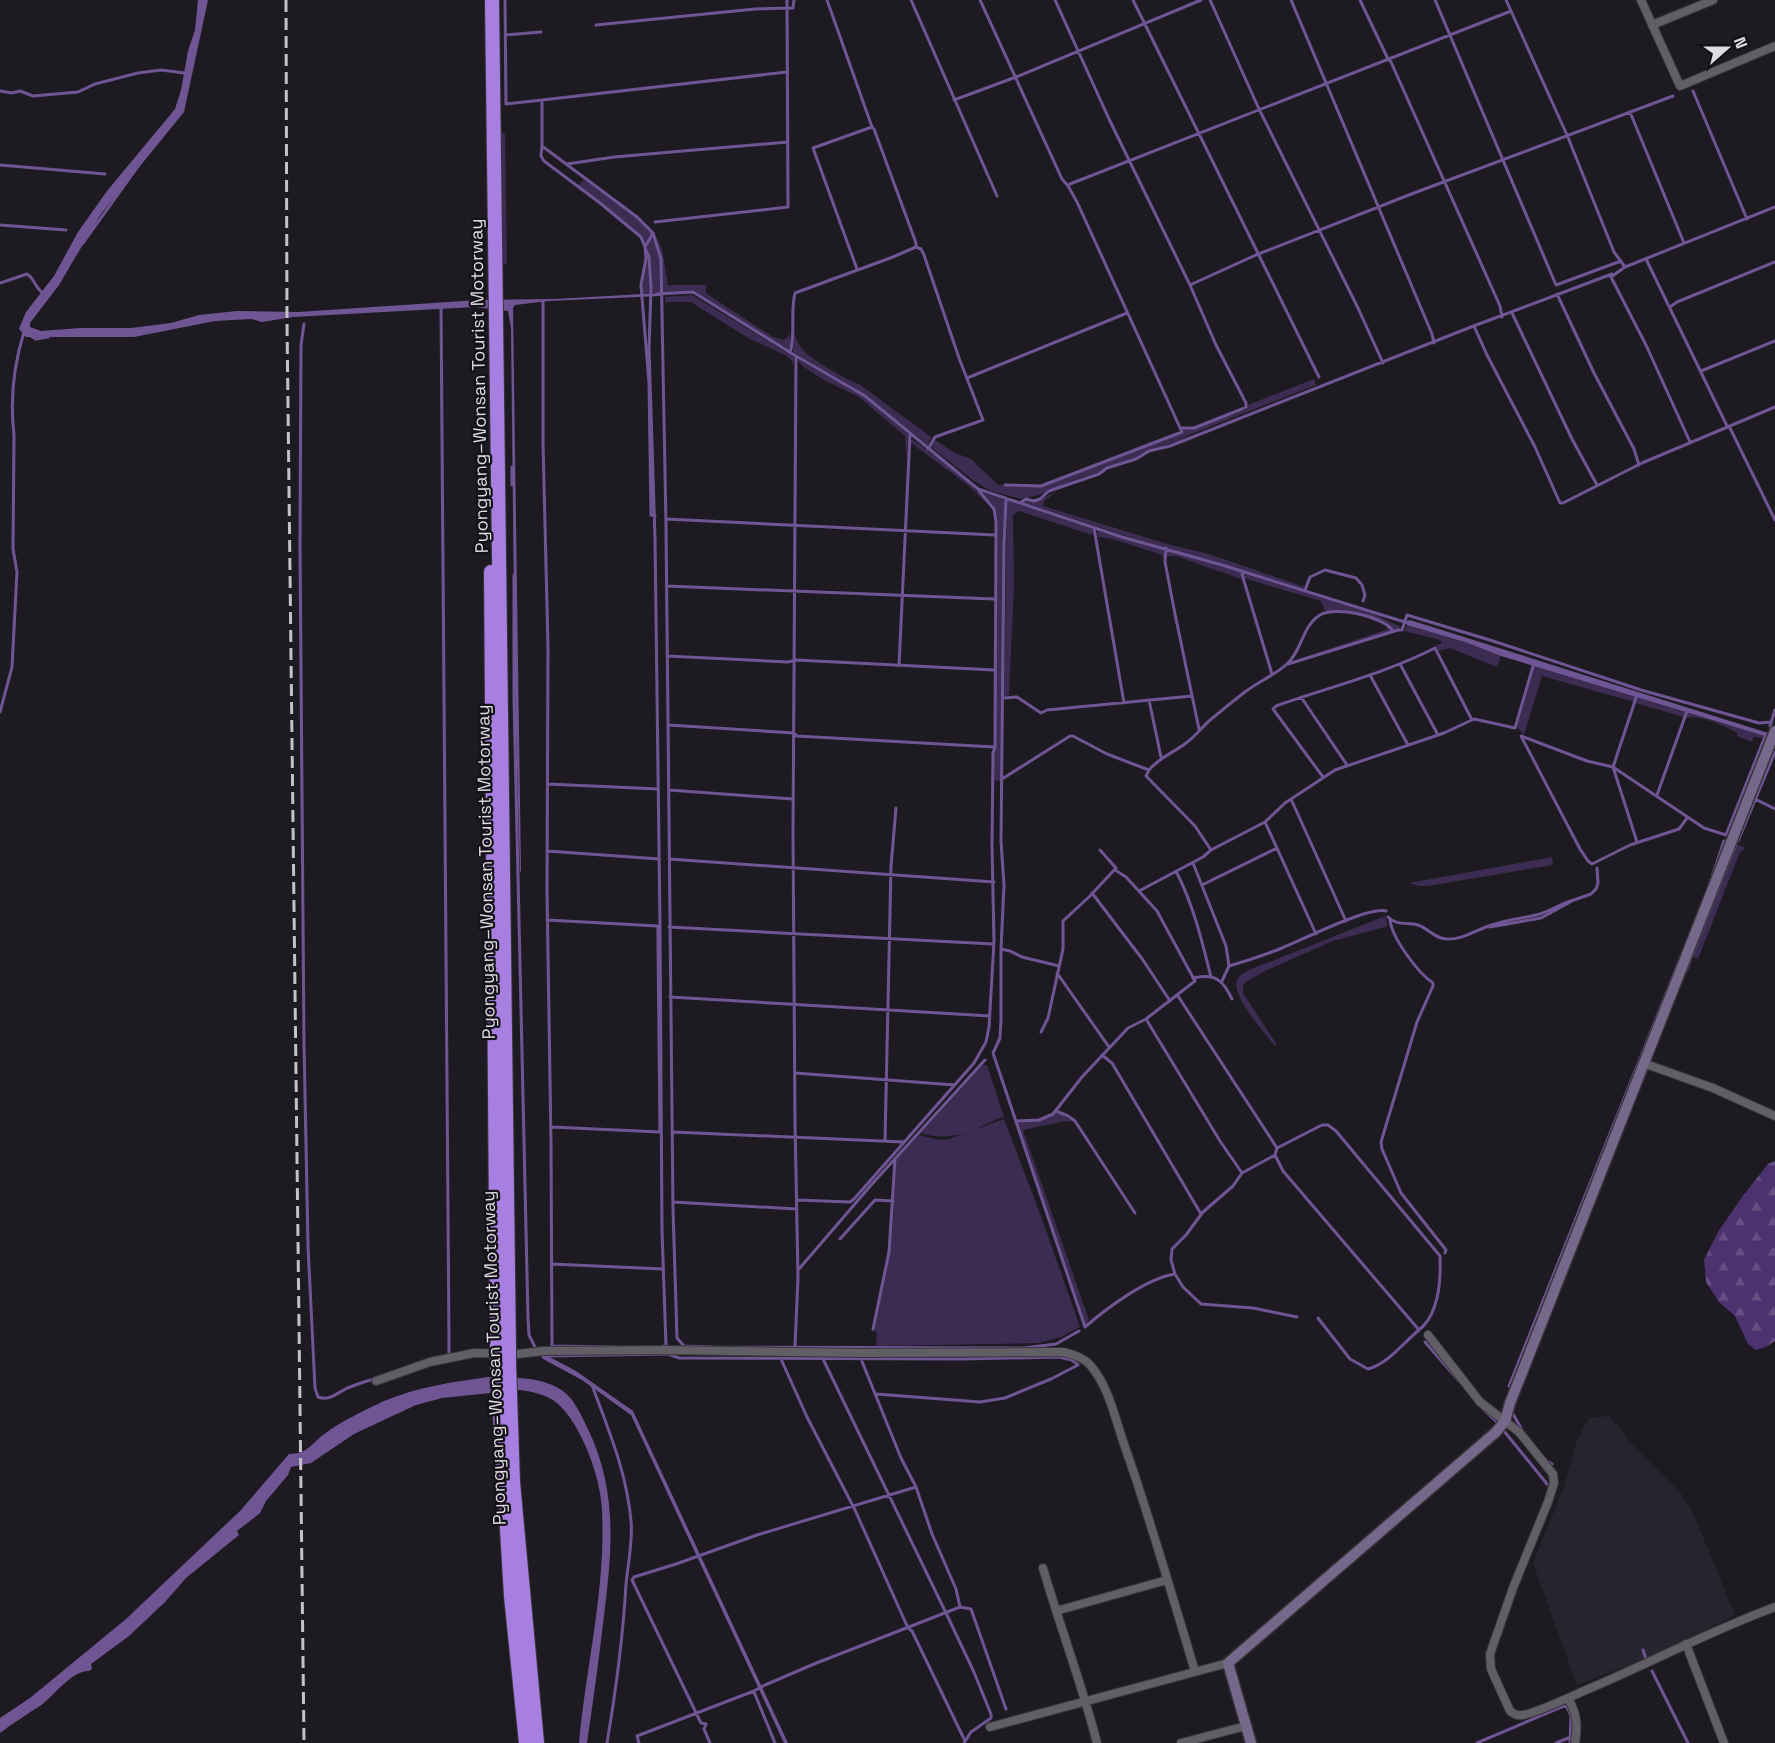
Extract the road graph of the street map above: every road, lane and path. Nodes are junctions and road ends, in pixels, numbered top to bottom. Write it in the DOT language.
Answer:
graph roads {
  1 [pos="484,0"];
  2 [pos="492,0"];
  3 [pos="1641,0"];
  4 [pos="1713,0"];
  5 [pos="1652,25"];
  6 [pos="1775,46"];
  7 [pos="492,293"];
  8 [pos="1774,733"];
  9 [pos="1643,1063"];
  10 [pos="1775,1116"];
  11 [pos="1428,1335"];
  12 [pos="376,1380"];
  13 [pos="504,1399"];
  14 [pos="1505,1421"];
  15 [pos="1043,1568"];
  16 [pos="1167,1580"];
  17 [pos="1775,1607"];
  18 [pos="1056,1611"];
  19 [pos="1686,1644"];
  20 [pos="1228,1663"];
  21 [pos="1195,1671"];
  22 [pos="1568,1698"];
  23 [pos="1086,1700"];
  24 [pos="1246,1726"];
  25 [pos="990,1727"];
  26 [pos="526,1743"];
  27 [pos="537,1743"];
  28 [pos="1097,1743"];
  29 [pos="1181,1743"];
  30 [pos="1251,1743"];
  31 [pos="1575,1743"];
  32 [pos="1724,1743"];
  1 -- 7 [label="highway"];
  2 -- 7 [label="highway, Pyongyang–Wonsan Tourist Motorway"];
  3 -- 5 [label="street"];
  4 -- 5 [label="street"];
  5 -- 6 [label="street"];
  7 -- 13 [label="highway, Pyongyang–Wonsan Tourist Motorway"];
  8 -- 9 [label="street"];
  9 -- 10 [label="street"];
  9 -- 14 [label="street"];
  11 -- 14 [label="street"];
  12 -- 16 [label="street"];
  13 -- 26 [label="highway"];
  13 -- 27 [label="highway, Pyongyang–Wonsan Tourist Motorway"];
  14 -- 20 [label="street"];
  14 -- 22 [label="street"];
  15 -- 18 [label="street"];
  16 -- 18 [label="street"];
  16 -- 21 [label="street"];
  17 -- 19 [label="street"];
  18 -- 23 [label="street"];
  19 -- 22 [label="street"];
  19 -- 32 [label="street"];
  20 -- 21 [label="street"];
  20 -- 24 [label="street"];
  21 -- 23 [label="street"];
  22 -- 31 [label="street"];
  23 -- 25 [label="street"];
  23 -- 28 [label="street"];
  24 -- 29 [label="street"];
  24 -- 30 [label="street"];
}
